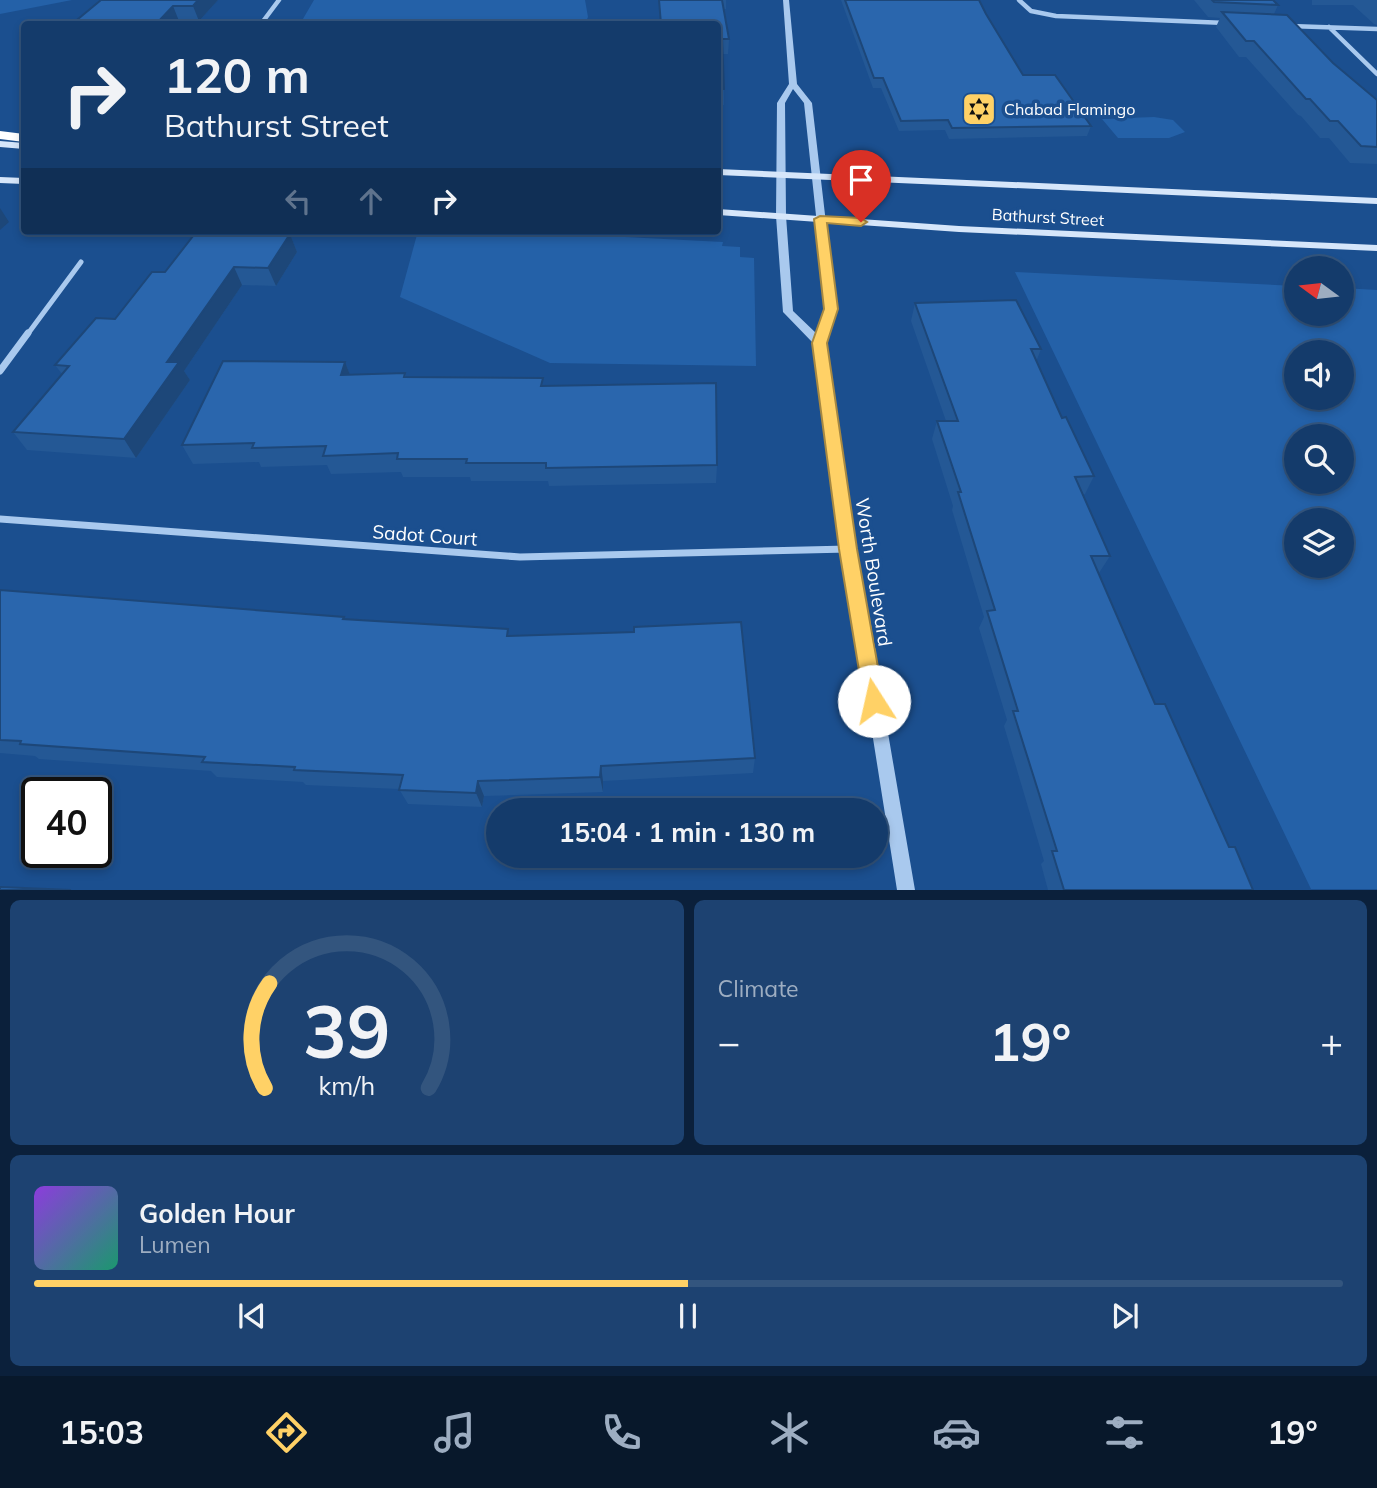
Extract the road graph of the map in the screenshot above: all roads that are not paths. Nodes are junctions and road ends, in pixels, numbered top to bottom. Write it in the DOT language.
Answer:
graph roads {
  1 [pos="279,0"];
  2 [pos="786,0"];
  3 [pos="1019,0"];
  4 [pos="263,21"];
  5 [pos="1235,24"];
  6 [pos="1289,26"];
  7 [pos="1329,27"];
  8 [pos="1377,29"];
  9 [pos="1377,74"];
  10 [pos="793,84"];
  11 [pos="0,135"];
  12 [pos="21,138"];
  13 [pos="0,144"];
  14 [pos="21,146"];
  15 [pos="721,172"];
  16 [pos="780,175"];
  17 [pos="817,176"];
  18 [pos="0,180"];
  19 [pos="21,181"];
  20 [pos="1377,201"];
  21 [pos="721,212"];
  22 [pos="781,216"];
  23 [pos="820,219"];
  24 [pos="1377,248"];
  25 [pos="81,262"];
  26 [pos="820,343"];
  27 [pos="0,371"];
  28 [pos="0,519"];
  29 [pos="848,549"];
  30 [pos="906,890"];
  1 -- 4 [label="street"];
  2 -- 10 [label="street"];
  3 -- 5 [label="street"];
  6 -- 7 [label="street"];
  7 -- 8 [label="street"];
  7 -- 9 [label="street"];
  10 -- 16 [label="street"];
  10 -- 17 [label="street, Worth Boulevard"];
  11 -- 12 [label="highway"];
  13 -- 14 [label="main road"];
  15 -- 16 [label="main road, Bathurst Street"];
  16 -- 17 [label="main road, Bathurst Street"];
  16 -- 22 [label="street"];
  17 -- 20 [label="main road, Bathurst Street"];
  17 -- 23 [label="street, Worth Boulevard"];
  18 -- 19 [label="main road"];
  21 -- 22 [label="main road, Bathurst Street"];
  22 -- 23 [label="main road, Bathurst Street"];
  22 -- 26 [label="street"];
  23 -- 24 [label="main road, Bathurst Street"];
  23 -- 26 [label="street, Worth Boulevard"];
  25 -- 27 [label="street"];
  26 -- 29 [label="street, Worth Boulevard"];
  28 -- 29 [label="street, Sadot Court"];
  29 -- 30 [label="street, Worth Boulevard"];
}
